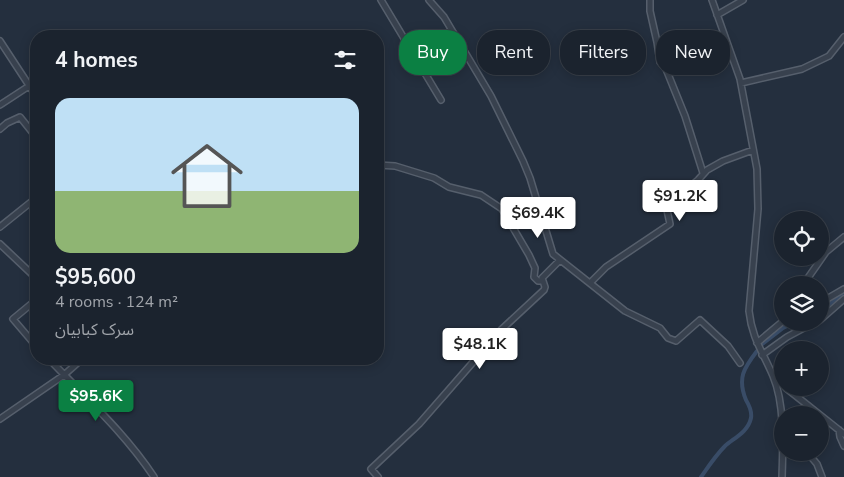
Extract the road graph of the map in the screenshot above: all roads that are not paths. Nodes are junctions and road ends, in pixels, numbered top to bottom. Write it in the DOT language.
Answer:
graph roads {
  1 [pos="381,0"];
  2 [pos="428,0"];
  3 [pos="650,0"];
  4 [pos="712,0"];
  5 [pos="744,0"];
  6 [pos="717,15"];
  7 [pos="844,37"];
  8 [pos="0,41"];
  9 [pos="740,83"];
  10 [pos="29,86"];
  11 [pos="441,100"];
  12 [pos="0,105"];
  13 [pos="0,129"];
  14 [pos="30,130"];
  15 [pos="753,150"];
  16 [pos="384,165"];
  17 [pos="703,173"];
  18 [pos="30,203"];
  19 [pos="0,227"];
  20 [pos="844,237"];
  21 [pos="0,244"];
  22 [pos="559,260"];
  23 [pos="30,272"];
  24 [pos="809,276"];
  25 [pos="542,281"];
  26 [pos="591,282"];
  27 [pos="844,289"];
  28 [pos="829,298"];
  29 [pos="844,299"];
  30 [pos="30,305"];
  31 [pos="829,312"];
  32 [pos="774,329"];
  33 [pos="798,331"];
  34 [pos="30,339"];
  35 [pos="757,343"];
  36 [pos="762,355"];
  37 [pos="740,363"];
  38 [pos="54,365"];
  39 [pos="75,365"];
  40 [pos="64,375"];
  41 [pos="773,377"];
  42 [pos="796,396"];
  43 [pos="779,406"];
  44 [pos="0,419"];
  45 [pos="838,430"];
  46 [pos="844,434"];
  47 [pos="844,446"];
  48 [pos="782,461"];
  49 [pos="814,461"];
  50 [pos="154,477"];
  51 [pos="378,477"];
  52 [pos="782,477"];
  53 [pos="822,477"];
  1 -- 11 [label="street"];
  2 -- 22 [label="street"];
  3 -- 17 [label="street"];
  4 -- 6 [label="street"];
  5 -- 6 [label="street"];
  6 -- 9 [label="street"];
  7 -- 9 [label="street"];
  8 -- 10 [label="street"];
  9 -- 15 [label="street"];
  10 -- 12 [label="street"];
  13 -- 14 [label="street"];
  15 -- 17 [label="street"];
  15 -- 35 [label="street"];
  16 -- 25 [label="street"];
  17 -- 26 [label="street"];
  18 -- 19 [label="street"];
  20 -- 24 [label="street"];
  21 -- 23 [label="street"];
  22 -- 25 [label="street"];
  22 -- 26 [label="street"];
  25 -- 51 [label="street"];
  26 -- 37 [label="street"];
  27 -- 28 [label="street"];
  29 -- 31 [label="street"];
  30 -- 34 [label="street"];
  32 -- 35 [label="street"];
  33 -- 36 [label="street"];
  35 -- 36 [label="street"];
  36 -- 41 [label="street"];
  38 -- 40 [label="street"];
  39 -- 40 [label="street"];
  40 -- 44 [label="street"];
  40 -- 50 [label="street"];
  41 -- 43 [label="street"];
  42 -- 45 [label="street"];
  45 -- 46 [label="street"];
  45 -- 47 [label="street"];
  48 -- 52 [label="street"];
  49 -- 53 [label="street"];
}
